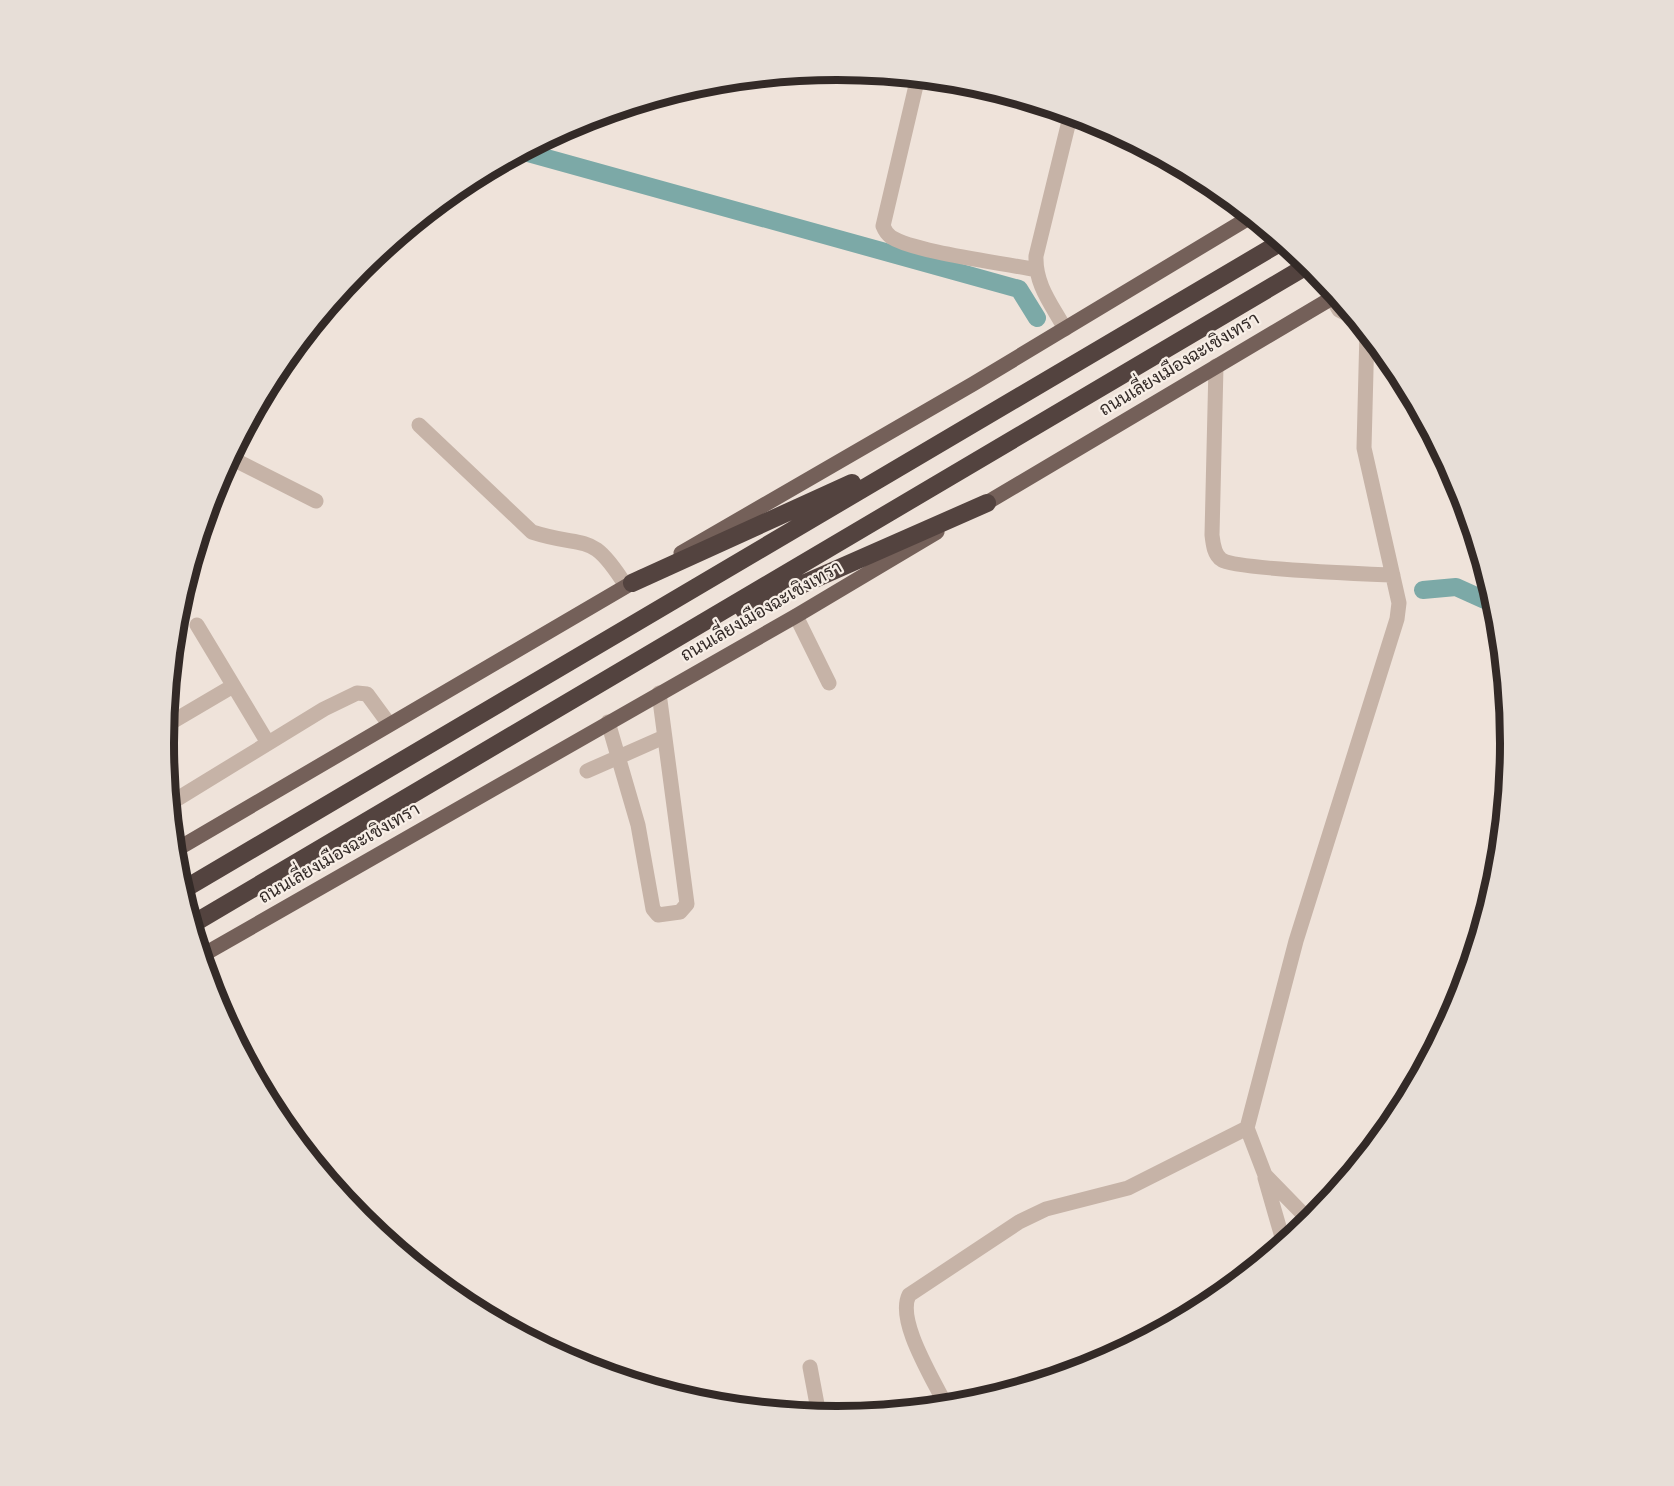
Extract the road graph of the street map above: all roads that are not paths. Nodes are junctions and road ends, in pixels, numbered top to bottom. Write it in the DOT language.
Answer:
graph roads {
  1 [pos="916,84"];
  2 [pos="1069,122"];
  3 [pos="1245,220"];
  4 [pos="1276,245"];
  5 [pos="1301,269"];
  6 [pos="1036,270"];
  7 [pos="1329,299"];
  8 [pos="1065,329"];
  9 [pos="1366,343"];
  10 [pos="1216,366"];
  11 [pos="419,425"];
  12 [pos="936,445"];
  13 [pos="237,461"];
  14 [pos="316,501"];
  15 [pos="987,503"];
  16 [pos="1393,576"];
  17 [pos="629,584"];
  18 [pos="796,616"];
  19 [pos="198,626"];
  20 [pos="668,643"];
  21 [pos="829,682"];
  22 [pos="233,686"];
  23 [pos="659,693"];
  24 [pos="175,720"];
  25 [pos="608,722"];
  26 [pos="389,724"];
  27 [pos="664,737"];
  28 [pos="268,743"];
  29 [pos="619,755"];
  30 [pos="587,771"];
  31 [pos="176,800"];
  32 [pos="182,846"];
  33 [pos="189,886"];
  34 [pos="198,921"];
  35 [pos="208,952"];
  36 [pos="1247,1128"];
  37 [pos="1265,1175"];
  38 [pos="1304,1214"];
  39 [pos="1282,1235"];
  40 [pos="810,1367"];
  41 [pos="942,1398"];
  42 [pos="817,1406"];
  1 -- 6 [label="street"];
  2 -- 6 [label="street"];
  3 -- 8 [label="main road"];
  4 -- 12 [label="highway"];
  5 -- 20 [label="highway, ถนนเลี่ยงเมืองฉะเชิงเทรา"];
  6 -- 8 [label="street"];
  7 -- 10 [label="main road, ถนนเลี่ยงเมืองฉะเชิงเทรา"];
  8 -- 17 [label="main road"];
  9 -- 16 [label="street"];
  10 -- 15 [label="main road, ถนนเลี่ยงเมืองฉะเชิงเทรา"];
  10 -- 16 [label="street"];
  11 -- 17 [label="street"];
  12 -- 17 [label="highway"];
  12 -- 33 [label="highway"];
  13 -- 14 [label="street"];
  15 -- 18 [label="main road, ถนนเลี่ยงเมืองฉะเชิงเทรา"];
  15 -- 20 [label="highway"];
  16 -- 36 [label="street"];
  17 -- 26 [label="main road"];
  18 -- 21 [label="street"];
  18 -- 23 [label="main road, ถนนเลี่ยงเมืองฉะเชิงเทรา"];
  19 -- 22 [label="street"];
  20 -- 34 [label="highway, ถนนเลี่ยงเมืองฉะเชิงเทรา"];
  22 -- 24 [label="street"];
  22 -- 28 [label="street"];
  23 -- 25 [label="main road, ถนนเลี่ยงเมืองฉะเชิงเทรา"];
  23 -- 27 [label="street"];
  25 -- 29 [label="street"];
  25 -- 35 [label="main road, ถนนเลี่ยงเมืองฉะเชิงเทรา"];
  26 -- 28 [label="street"];
  26 -- 32 [label="main road"];
  27 -- 29 [label="street"];
  27 -- 29 [label="street"];
  28 -- 31 [label="street"];
  29 -- 30 [label="street"];
  36 -- 37 [label="street"];
  36 -- 41 [label="street"];
  37 -- 38 [label="street"];
  37 -- 39 [label="street"];
  40 -- 42 [label="street"];
}
